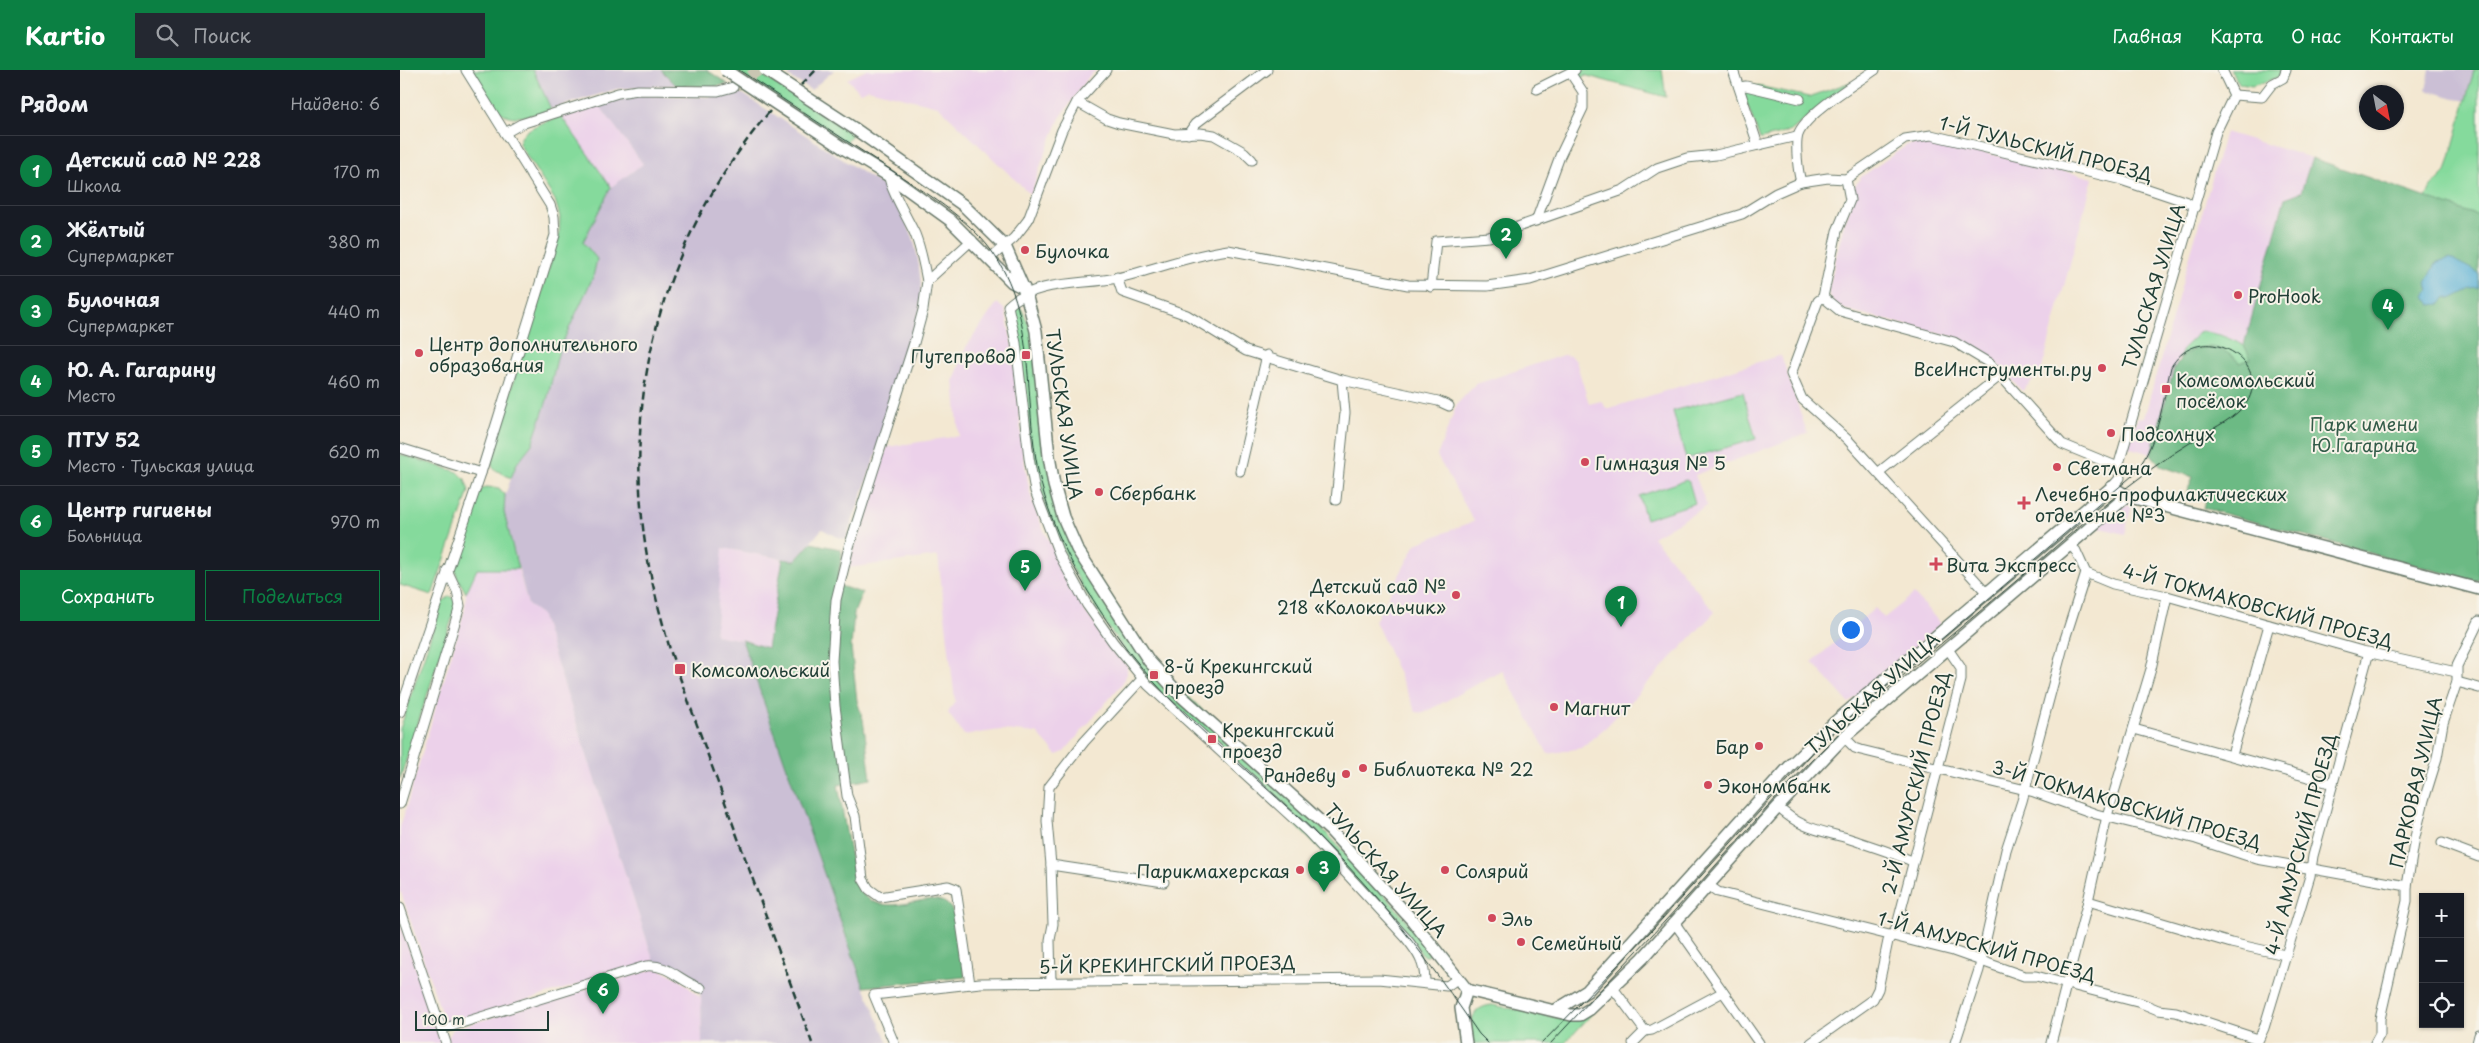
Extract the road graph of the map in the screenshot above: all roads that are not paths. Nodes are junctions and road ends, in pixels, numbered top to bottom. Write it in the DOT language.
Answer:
graph roads {
  1 [pos="466,70"];
  2 [pos="725,70"];
  3 [pos="765,70"];
  4 [pos="1106,70"];
  5 [pos="1267,70"];
  6 [pos="1733,70"];
  7 [pos="1875,70"];
  8 [pos="2222,70"];
  9 [pos="2286,70"];
  10 [pos="1573,72"];
  11 [pos="1864,73"];
  12 [pos="733,87"];
  13 [pos="1738,87"];
  14 [pos="1537,89"];
  15 [pos="2234,95"];
  16 [pos="1800,99"];
  17 [pos="1077,102"];
  18 [pos="505,133"];
  19 [pos="1188,134"];
  20 [pos="1798,136"];
  21 [pos="1758,145"];
  22 [pos="1252,160"];
  23 [pos="889,176"];
  24 [pos="1846,179"];
  25 [pos="1801,182"];
  26 [pos="2195,207"];
  27 [pos="1536,221"];
  28 [pos="972,240"];
  29 [pos="1005,246"];
  30 [pos="989,259"];
  31 [pos="1118,278"];
  32 [pos="927,281"];
  33 [pos="1431,286"];
  34 [pos="1025,291"];
  35 [pos="1823,296"];
  36 [pos="1267,355"];
  37 [pos="2000,375"];
  38 [pos="1342,380"];
  39 [pos="1449,406"];
  40 [pos="400,448"];
  41 [pos="2118,467"];
  42 [pos="1240,471"];
  43 [pos="1879,472"];
  44 [pos="481,473"];
  45 [pos="2112,487"];
  46 [pos="2127,496"];
  47 [pos="1336,500"];
  48 [pos="2070,545"];
  49 [pos="447,570"];
  50 [pos="2086,573"];
  51 [pos="2479,589"];
  52 [pos="1986,592"];
  53 [pos="2167,596"];
  54 [pos="2479,621"];
  55 [pos="2269,625"];
  56 [pos="1948,649"];
  57 [pos="2369,652"];
  58 [pos="2456,672"];
  59 [pos="1142,679"];
  60 [pos="2457,682"];
  61 [pos="2479,688"];
  62 [pos="400,712"];
  63 [pos="2134,729"];
  64 [pos="1844,737"];
  65 [pos="2232,755"];
  66 [pos="1937,769"];
  67 [pos="2333,784"];
  68 [pos="2024,790"];
  69 [pos="400,804"];
  70 [pos="1778,808"];
  71 [pos="2107,816"];
  72 [pos="2442,843"];
  73 [pos="2479,857"];
  74 [pos="1912,861"];
  75 [pos="1051,865"];
  76 [pos="2311,867"];
  77 [pos="1164,882"];
  78 [pos="1708,885"];
  79 [pos="2407,886"];
  80 [pos="2088,901"];
  81 [pos="400,908"];
  82 [pos="1674,922"];
  83 [pos="1892,937"];
  84 [pos="2285,955"];
  85 [pos="1981,961"];
  86 [pos="1457,979"];
  87 [pos="1051,982"];
  88 [pos="1425,982"];
  89 [pos="970,984"];
  90 [pos="2066,984"];
  91 [pos="701,988"];
  92 [pos="1613,988"];
  93 [pos="1467,990"];
  94 [pos="1723,992"];
  95 [pos="1556,1010"];
  96 [pos="442,1029"];
  97 [pos="1645,1031"];
  98 [pos="2479,1035"];
  99 [pos="2258,1041"];
  100 [pos="446,1043"];
  101 [pos="894,1043"];
  102 [pos="1466,1043"];
  103 [pos="1634,1043"];
  104 [pos="1759,1043"];
  105 [pos="1811,1043"];
  106 [pos="1955,1043"];
  107 [pos="2051,1043"];
  108 [pos="2376,1043"];
  109 [pos="2478,1043"];
  1 -- 18 [label="street"];
  2 -- 23 [label="street, bridge"];
  3 -- 29 [label="street, ТУЛЬСКАЯ УЛИЦА, bridge"];
  4 -- 17 [label="street"];
  5 -- 19 [label="street"];
  6 -- 13 [label="street"];
  7 -- 11 [label="street"];
  8 -- 15 [label="street"];
  9 -- 15 [label="street"];
  10 -- 14 [label="street"];
  10 -- 27 [label="street"];
  11 -- 20 [label="street"];
  12 -- 18 [label="street"];
  13 -- 16 [label="street"];
  13 -- 21 [label="street"];
  15 -- 26 [label="street, ТУЛЬСКАЯ УЛИЦА"];
  17 -- 19 [label="street"];
  17 -- 29 [label="street"];
  18 -- 44 [label="street"];
  19 -- 22 [label="street"];
  20 -- 21 [label="street"];
  20 -- 25 [label="street"];
  21 -- 27 [label="street"];
  23 -- 28 [label="street"];
  23 -- 32 [label="street"];
  24 -- 25 [label="street"];
  24 -- 26 [label="street, 1-Й ТУЛЬСКИЙ ПРОЕЗД"];
  24 -- 35 [label="street"];
  25 -- 33 [label="street"];
  26 -- 41 [label="street, ТУЛЬСКАЯ УЛИЦА"];
  27 -- 33 [label="street"];
  28 -- 30 [label="street"];
  28 -- 32 [label="street"];
  29 -- 30 [label="street"];
  29 -- 34 [label="street, ТУЛЬСКАЯ УЛИЦА"];
  30 -- 34 [label="street"];
  31 -- 33 [label="street"];
  31 -- 34 [label="street"];
  31 -- 36 [label="street"];
  32 -- 89 [label="street"];
  34 -- 59 [label="street"];
  34 -- 86 [label="street, ТУЛЬСКАЯ УЛИЦА"];
  35 -- 37 [label="street"];
  35 -- 43 [label="street"];
  36 -- 38 [label="street"];
  36 -- 42 [label="street"];
  37 -- 41 [label="street"];
  37 -- 43 [label="street"];
  38 -- 39 [label="street"];
  38 -- 47 [label="street"];
  40 -- 44 [label="street"];
  41 -- 45 [label="street, ТУЛЬСКАЯ УЛИЦА"];
  43 -- 52 [label="street"];
  44 -- 49 [label="street"];
  45 -- 46 [label="street"];
  45 -- 52 [label="street, ТУЛЬСКАЯ УЛИЦА"];
  46 -- 48 [label="street, ТУЛЬСКАЯ УЛИЦА"];
  46 -- 51 [label="street"];
  48 -- 50 [label="street"];
  48 -- 56 [label="street, ТУЛЬСКАЯ УЛИЦА"];
  49 -- 62 [label="street"];
  49 -- 69 [label="street"];
  50 -- 53 [label="street, 4-Й ТОКМАКОВСКИЙ ПРОЕЗД"];
  50 -- 68 [label="street"];
  52 -- 95 [label="street, ТУЛЬСКАЯ УЛИЦА"];
  53 -- 55 [label="street, 4-Й ТОКМАКОВСКИЙ ПРОЕЗД"];
  53 -- 63 [label="street"];
  54 -- 58 [label="street, ПАРКОВАЯ УЛИЦА"];
  55 -- 57 [label="street, 4-Й ТОКМАКОВСКИЙ ПРОЕЗД"];
  55 -- 65 [label="street"];
  56 -- 64 [label="street, ТУЛЬСКАЯ УЛИЦА"];
  56 -- 66 [label="street, 2-Й АМУРСКИЙ ПРОЕЗД"];
  57 -- 58 [label="street, 4-Й ТОКМАКОВСКИЙ ПРОЕЗД"];
  57 -- 67 [label="street, 4-Й АМУРСКИЙ ПРОЕЗД"];
  58 -- 60 [label="street, ПАРКОВАЯ УЛИЦА"];
  59 -- 75 [label="street"];
  59 -- 88 [label="street"];
  60 -- 61 [label="street"];
  60 -- 79 [label="street, ПАРКОВАЯ УЛИЦА"];
  63 -- 65 [label="street"];
  63 -- 71 [label="street"];
  64 -- 66 [label="street, 3-Й ТОКМАКОВСКИЙ ПРОЕЗД"];
  64 -- 70 [label="street, ТУЛЬСКАЯ УЛИЦА"];
  65 -- 67 [label="street"];
  66 -- 68 [label="street, 3-Й ТОКМАКОВСКИЙ ПРОЕЗД"];
  66 -- 74 [label="street, 2-Й АМУРСКИЙ ПРОЕЗД"];
  67 -- 76 [label="street, 4-Й АМУРСКИЙ ПРОЕЗД"];
  68 -- 71 [label="street, 3-Й ТОКМАКОВСКИЙ ПРОЕЗД"];
  68 -- 85 [label="street"];
  70 -- 74 [label="street"];
  70 -- 78 [label="street, ТУЛЬСКАЯ УЛИЦА"];
  71 -- 76 [label="street, 3-Й ТОКМАКОВСКИЙ ПРОЕЗД"];
  71 -- 80 [label="street"];
  72 -- 73 [label="street"];
  74 -- 83 [label="street, 2-Й АМУРСКИЙ ПРОЕЗД"];
  75 -- 77 [label="street"];
  75 -- 87 [label="street"];
  76 -- 79 [label="street, 3-Й ТОКМАКОВСКИЙ ПРОЕЗД"];
  76 -- 84 [label="street, 4-Й АМУРСКИЙ ПРОЕЗД"];
  78 -- 82 [label="street, ТУЛЬСКАЯ УЛИЦА"];
  78 -- 83 [label="street, 1-Й АМУРСКИЙ ПРОЕЗД"];
  79 -- 108 [label="street, ПАРКОВАЯ УЛИЦА"];
  80 -- 84 [label="street"];
  80 -- 90 [label="street"];
  81 -- 96 [label="street"];
  82 -- 92 [label="street, ТУЛЬСКАЯ УЛИЦА"];
  82 -- 94 [label="street"];
  83 -- 85 [label="street, 1-Й АМУРСКИЙ ПРОЕЗД"];
  83 -- 105 [label="street, 2-Й АМУРСКИЙ ПРОЕЗД"];
  84 -- 99 [label="street, 4-Й АМУРСКИЙ ПРОЕЗД"];
  85 -- 90 [label="street, 1-Й АМУРСКИЙ ПРОЕЗД"];
  85 -- 106 [label="street"];
  86 -- 88 [label="street, 5-Й КРЕКИНГСКИЙ ПРОЕЗД"];
  86 -- 93 [label="street, ТУЛЬСКАЯ УЛИЦА"];
  87 -- 88 [label="street, 5-Й КРЕКИНГСКИЙ ПРОЕЗД"];
  87 -- 89 [label="street, 5-Й КРЕКИНГСКИЙ ПРОЕЗД"];
  89 -- 101 [label="street, 5-Й КРЕКИНГСКИЙ ПРОЕЗД"];
  90 -- 99 [label="street, 1-Й АМУРСКИЙ ПРОЕЗД"];
  90 -- 107 [label="street"];
  91 -- 96 [label="street"];
  92 -- 95 [label="street, ТУЛЬСКАЯ УЛИЦА"];
  92 -- 97 [label="street"];
  93 -- 95 [label="street, ТУЛЬСКАЯ УЛИЦА"];
  93 -- 102 [label="street"];
  94 -- 97 [label="street"];
  94 -- 104 [label="street"];
  96 -- 100 [label="street"];
  97 -- 103 [label="street"];
  98 -- 109 [label="street"];
}
